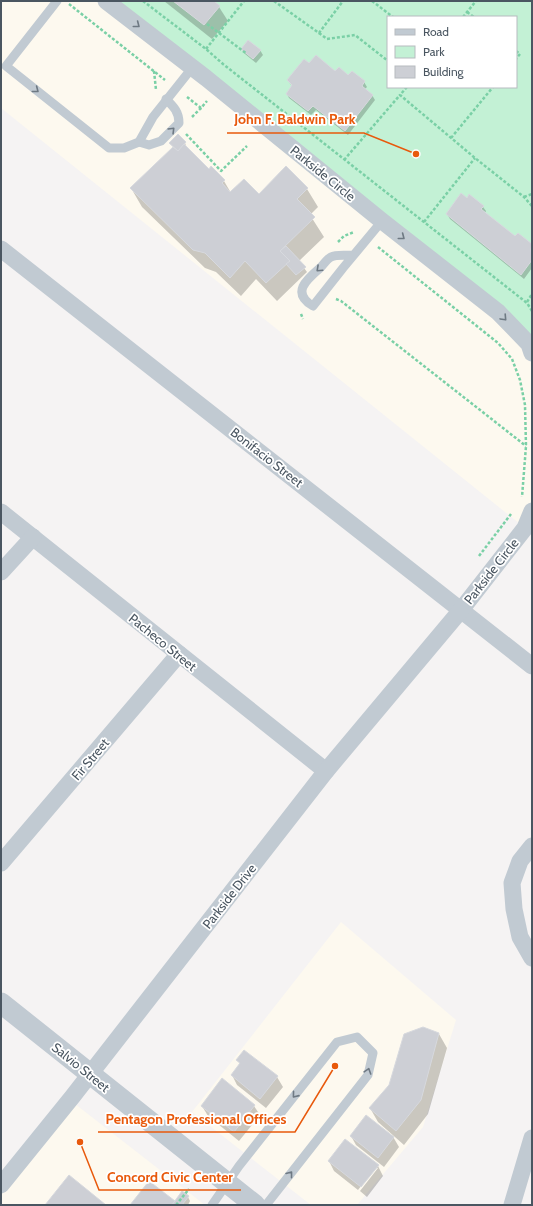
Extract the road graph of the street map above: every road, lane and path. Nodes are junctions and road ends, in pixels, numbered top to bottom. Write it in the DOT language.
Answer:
graph roads {
  1 [pos="57,1"];
  2 [pos="106,1"];
  3 [pos="143,1"];
  4 [pos="244,1"];
  5 [pos="274,1"];
  6 [pos="344,1"];
  7 [pos="372,1"];
  8 [pos="476,1"];
  9 [pos="467,12"];
  10 [pos="392,16"];
  11 [pos="464,16"];
  12 [pos="473,16"];
  13 [pos="207,24"];
  14 [pos="218,33"];
  15 [pos="319,33"];
  16 [pos="206,49"];
  17 [pos="247,54"];
  18 [pos="387,60"];
  19 [pos="192,68"];
  20 [pos="406,88"];
  21 [pos="492,88"];
  22 [pos="400,95"];
  23 [pos="166,99"];
  24 [pos="181,129"];
  25 [pos="452,138"];
  26 [pos="139,142"];
  27 [pos="247,146"];
  28 [pos="475,158"];
  29 [pos="344,160"];
  30 [pos="532,194"];
  31 [pos="524,196"];
  32 [pos="532,206"];
  33 [pos="382,221"];
  34 [pos="424,222"];
  35 [pos="1,249"];
  36 [pos="353,255"];
  37 [pos="325,292"];
  38 [pos="532,294"];
  39 [pos="527,302"];
  40 [pos="532,311"];
  41 [pos="532,353"];
  42 [pos="526,446"];
  43 [pos="532,511"];
  44 [pos="1,512"];
  45 [pos="33,538"];
  46 [pos="1,572"];
  47 [pos="461,610"];
  48 [pos="179,654"];
  49 [pos="532,666"];
  50 [pos="326,771"];
  51 [pos="532,846"];
  52 [pos="1,863"];
  53 [pos="532,958"];
  54 [pos="1,1004"];
  55 [pos="90,1074"];
  56 [pos="532,1138"];
  57 [pos="227,1184"];
  58 [pos="1,1185"];
  59 [pos="189,1189"];
  60 [pos="176,1205"];
  61 [pos="212,1205"];
  62 [pos="255,1205"];
  63 [pos="266,1205"];
  64 [pos="512,1205"];
  1 -- 26 [label="lane, one-way"];
  2 -- 19 [label="street, Parkside Circle, one-way"];
  3 -- 16 [label="path"];
  4 -- 14 [label="path"];
  5 -- 15 [label="path"];
  6 -- 15 [label="path"];
  7 -- 10 [label="path"];
  8 -- 9 [label="path"];
  9 -- 11 [label="path"];
  9 -- 12 [label="path"];
  13 -- 14 [label="path"];
  14 -- 16 [label="path"];
  14 -- 17 [label="path"];
  15 -- 18 [label="path"];
  16 -- 29 [label="path"];
  19 -- 23 [label="lane"];
  19 -- 33 [label="street, Parkside Circle"];
  20 -- 22 [label="path"];
  21 -- 25 [label="path"];
  22 -- 25 [label="path"];
  22 -- 29 [label="path"];
  23 -- 26 [label="lane"];
  26 -- 23 [label="lane, one-way"];
  24 -- 27 [label="path"];
  25 -- 28 [label="path"];
  28 -- 31 [label="path"];
  28 -- 34 [label="path"];
  29 -- 34 [label="path"];
  30 -- 31 [label="path"];
  31 -- 32 [label="path"];
  33 -- 36 [label="lane"];
  33 -- 41 [label="street, Parkside Circle, one-way"];
  34 -- 39 [label="path"];
  35 -- 47 [label="street, Bonifacio Street"];
  36 -- 37 [label="lane"];
  36 -- 37 [label="lane, one-way"];
  37 -- 42 [label="path"];
  38 -- 39 [label="path"];
  39 -- 40 [label="path"];
  43 -- 47 [label="street, Parkside Circle"];
  44 -- 45 [label="street, Pacheco Street"];
  45 -- 46 [label="street"];
  45 -- 48 [label="street, Pacheco Street"];
  47 -- 49 [label="street, Bonifacio Street"];
  47 -- 50 [label="street, Parkside Drive"];
  48 -- 50 [label="street, Pacheco Street"];
  48 -- 52 [label="street, Fir Street"];
  50 -- 55 [label="street, Parkside Drive"];
  51 -- 53 [label="street"];
  54 -- 55 [label="street, Salvio Street"];
  55 -- 57 [label="street, Salvio Street"];
  55 -- 58 [label="street, Parkside Drive"];
  56 -- 64 [label="street"];
  57 -- 61 [label="lane"];
  57 -- 62 [label="street, Salvio Street"];
  63 -- 57 [label="lane, one-way"];
  59 -- 60 [label="path"];
}
